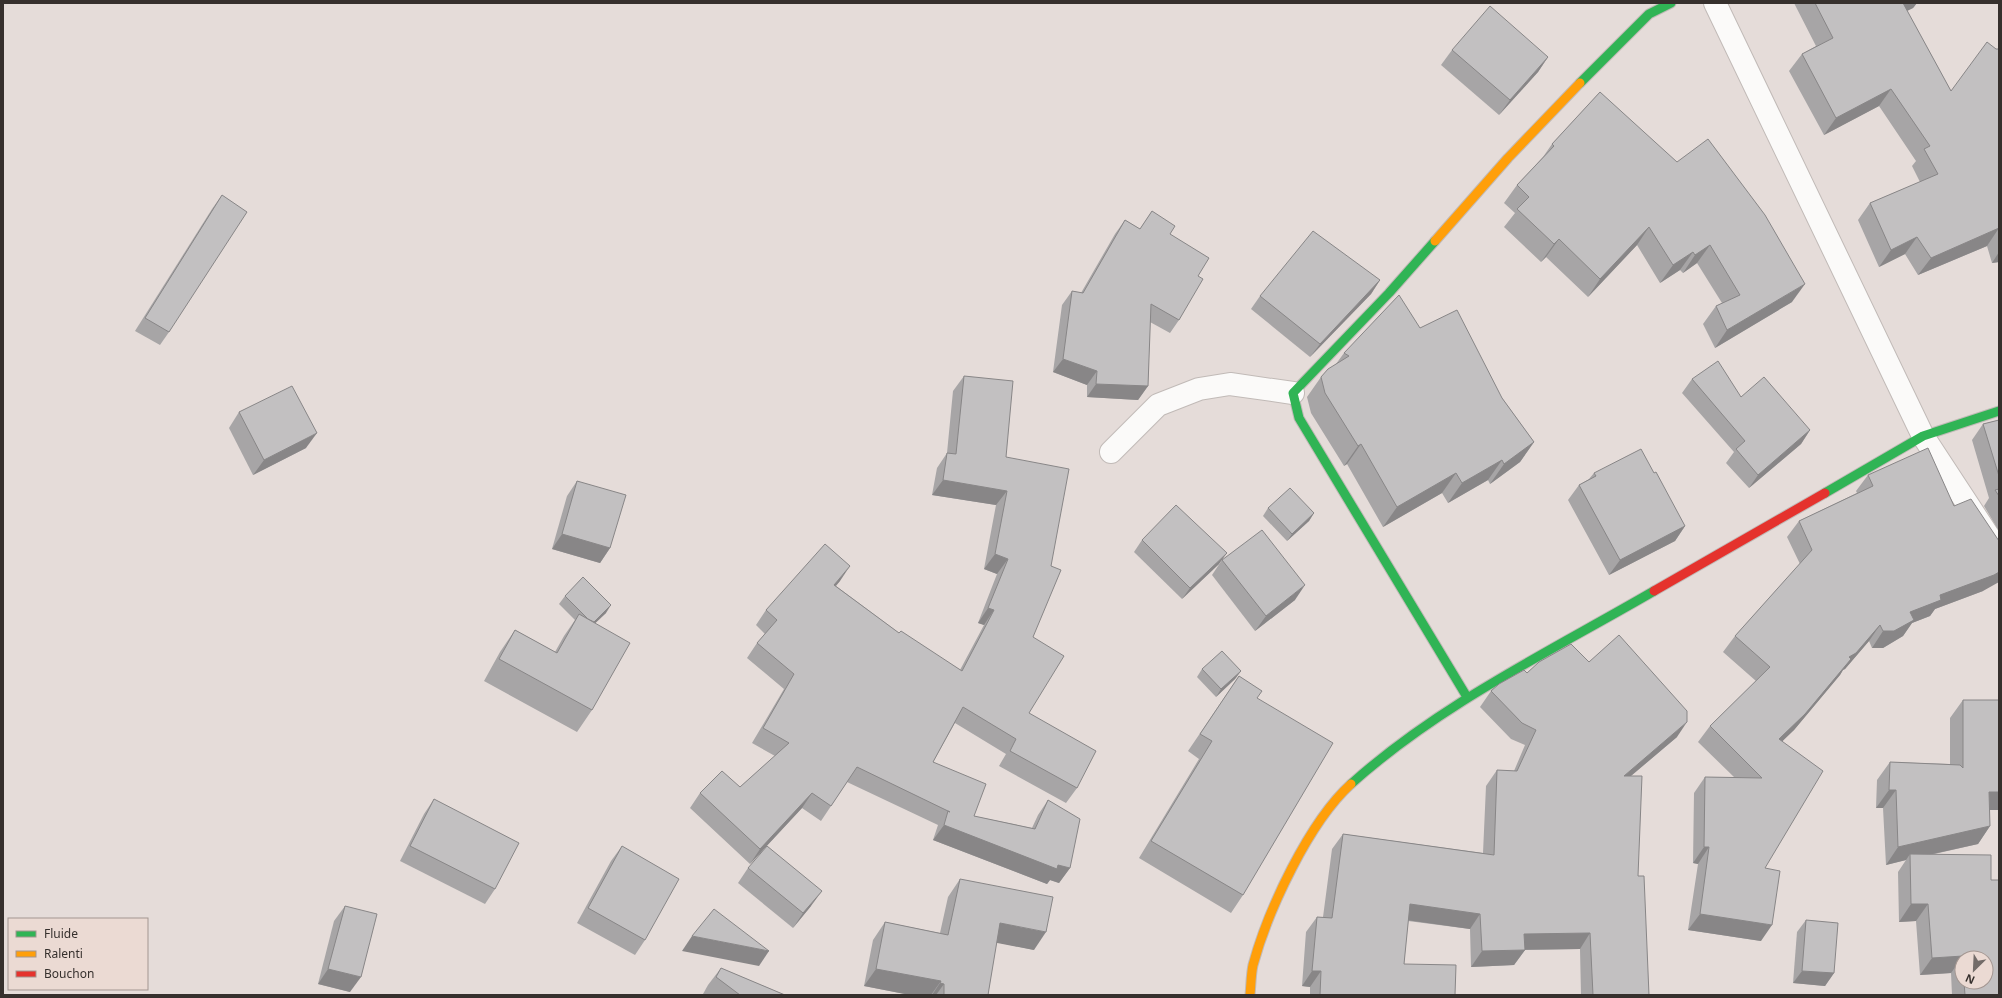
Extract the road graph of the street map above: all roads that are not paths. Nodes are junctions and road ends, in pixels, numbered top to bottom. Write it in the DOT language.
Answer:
graph roads {
  1 [pos="1671,3"];
  2 [pos="1715,3"];
  3 [pos="1293,392"];
  4 [pos="1999,411"];
  5 [pos="1923,436"];
  6 [pos="1111,452"];
  7 [pos="1999,552"];
  8 [pos="1467,697"];
  9 [pos="1250,995"];
  1 -- 3 [label="street"];
  2 -- 5 [label="street"];
  3 -- 6 [label="street"];
  3 -- 8 [label="street"];
  4 -- 5 [label="street"];
  5 -- 7 [label="street"];
  5 -- 8 [label="street"];
  8 -- 9 [label="street"];
}
